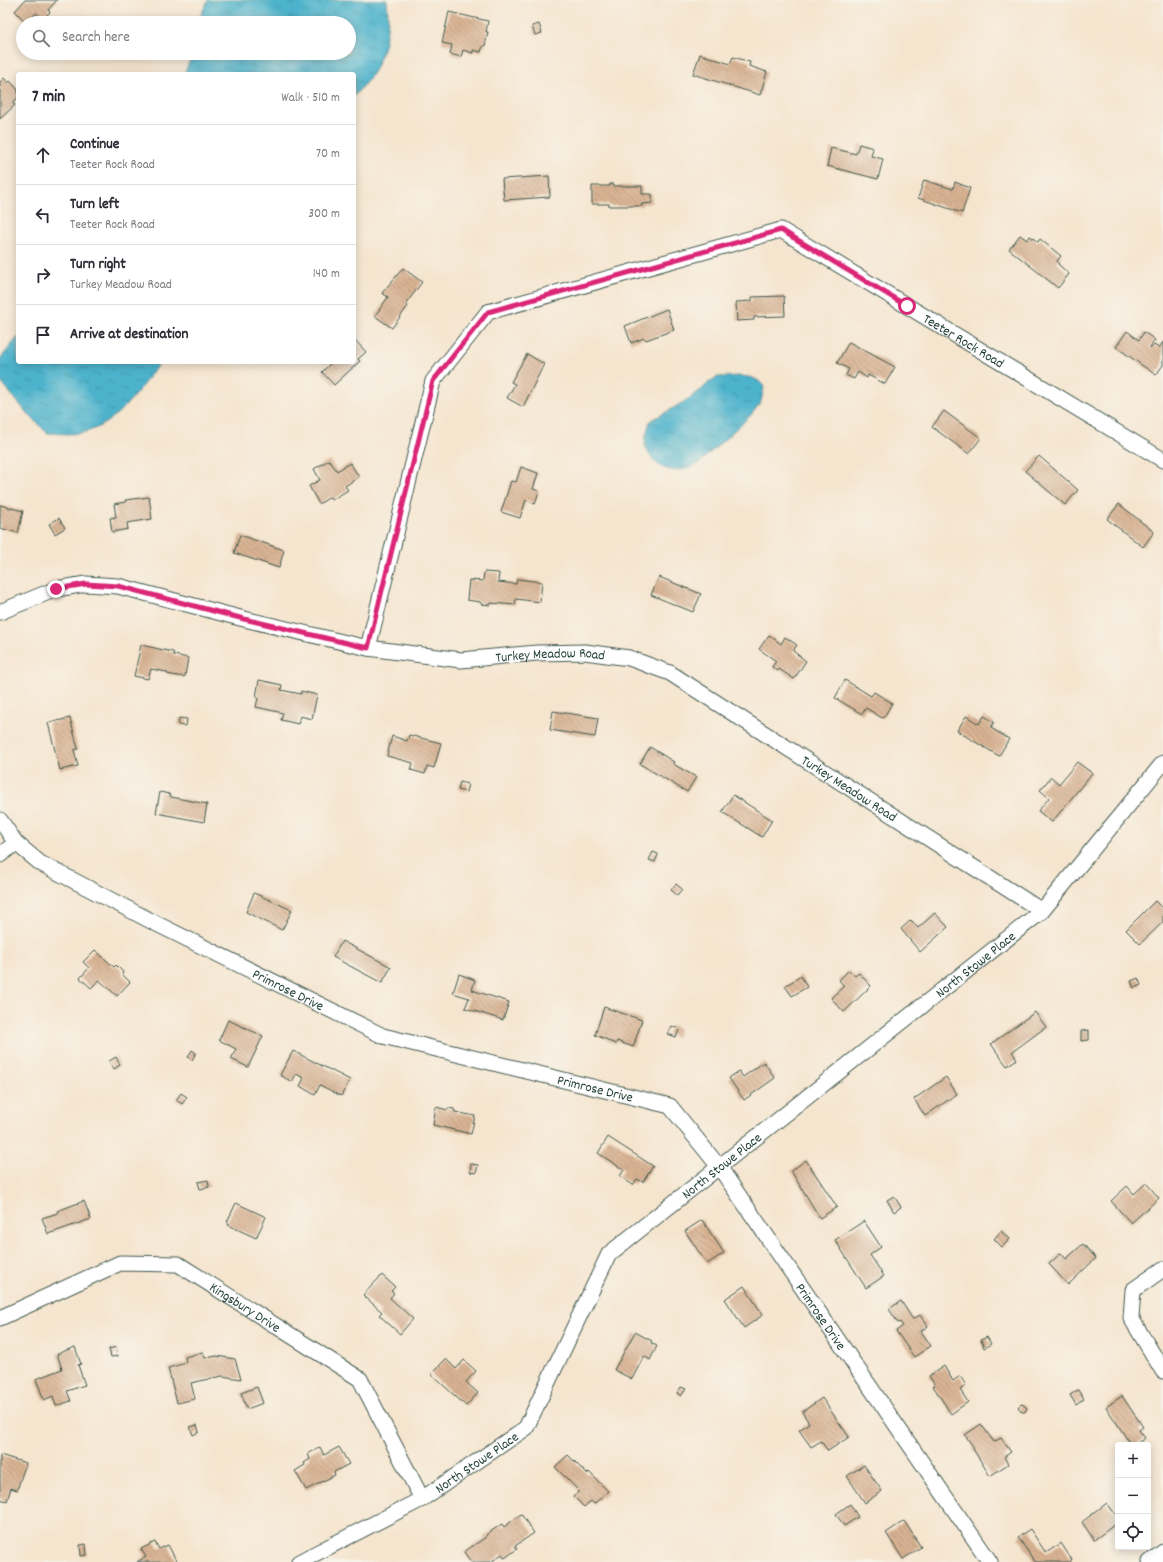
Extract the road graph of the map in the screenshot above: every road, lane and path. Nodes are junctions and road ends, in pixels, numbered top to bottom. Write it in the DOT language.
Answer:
graph roads {
  1 [pos="1163,459"];
  2 [pos="0,612"];
  3 [pos="368,648"];
  4 [pos="1163,763"];
  5 [pos="0,820"];
  6 [pos="16,843"];
  7 [pos="0,855"];
  8 [pos="1042,911"];
  9 [pos="720,1168"];
  10 [pos="1163,1269"];
  11 [pos="0,1318"];
  12 [pos="1163,1371"];
  13 [pos="422,1499"];
  14 [pos="1163,1552"];
  15 [pos="299,1562"];
  16 [pos="990,1562"];
  17 [pos="1150,1562"];
  1 -- 3 [label="street, Teeter Rock Road"];
  2 -- 3 [label="street, Turkey Meadow Road"];
  3 -- 8 [label="street, Turkey Meadow Road"];
  4 -- 8 [label="street, North Stowe Place"];
  5 -- 6 [label="street, Primrose Drive"];
  6 -- 7 [label="street"];
  6 -- 9 [label="street, Primrose Drive"];
  8 -- 9 [label="street, North Stowe Place"];
  9 -- 13 [label="street, North Stowe Place"];
  9 -- 16 [label="street, Primrose Drive"];
  10 -- 12 [label="street"];
  11 -- 13 [label="street, Kingsbury Drive"];
  13 -- 15 [label="street, North Stowe Place"];
  14 -- 17 [label="street"];
}
